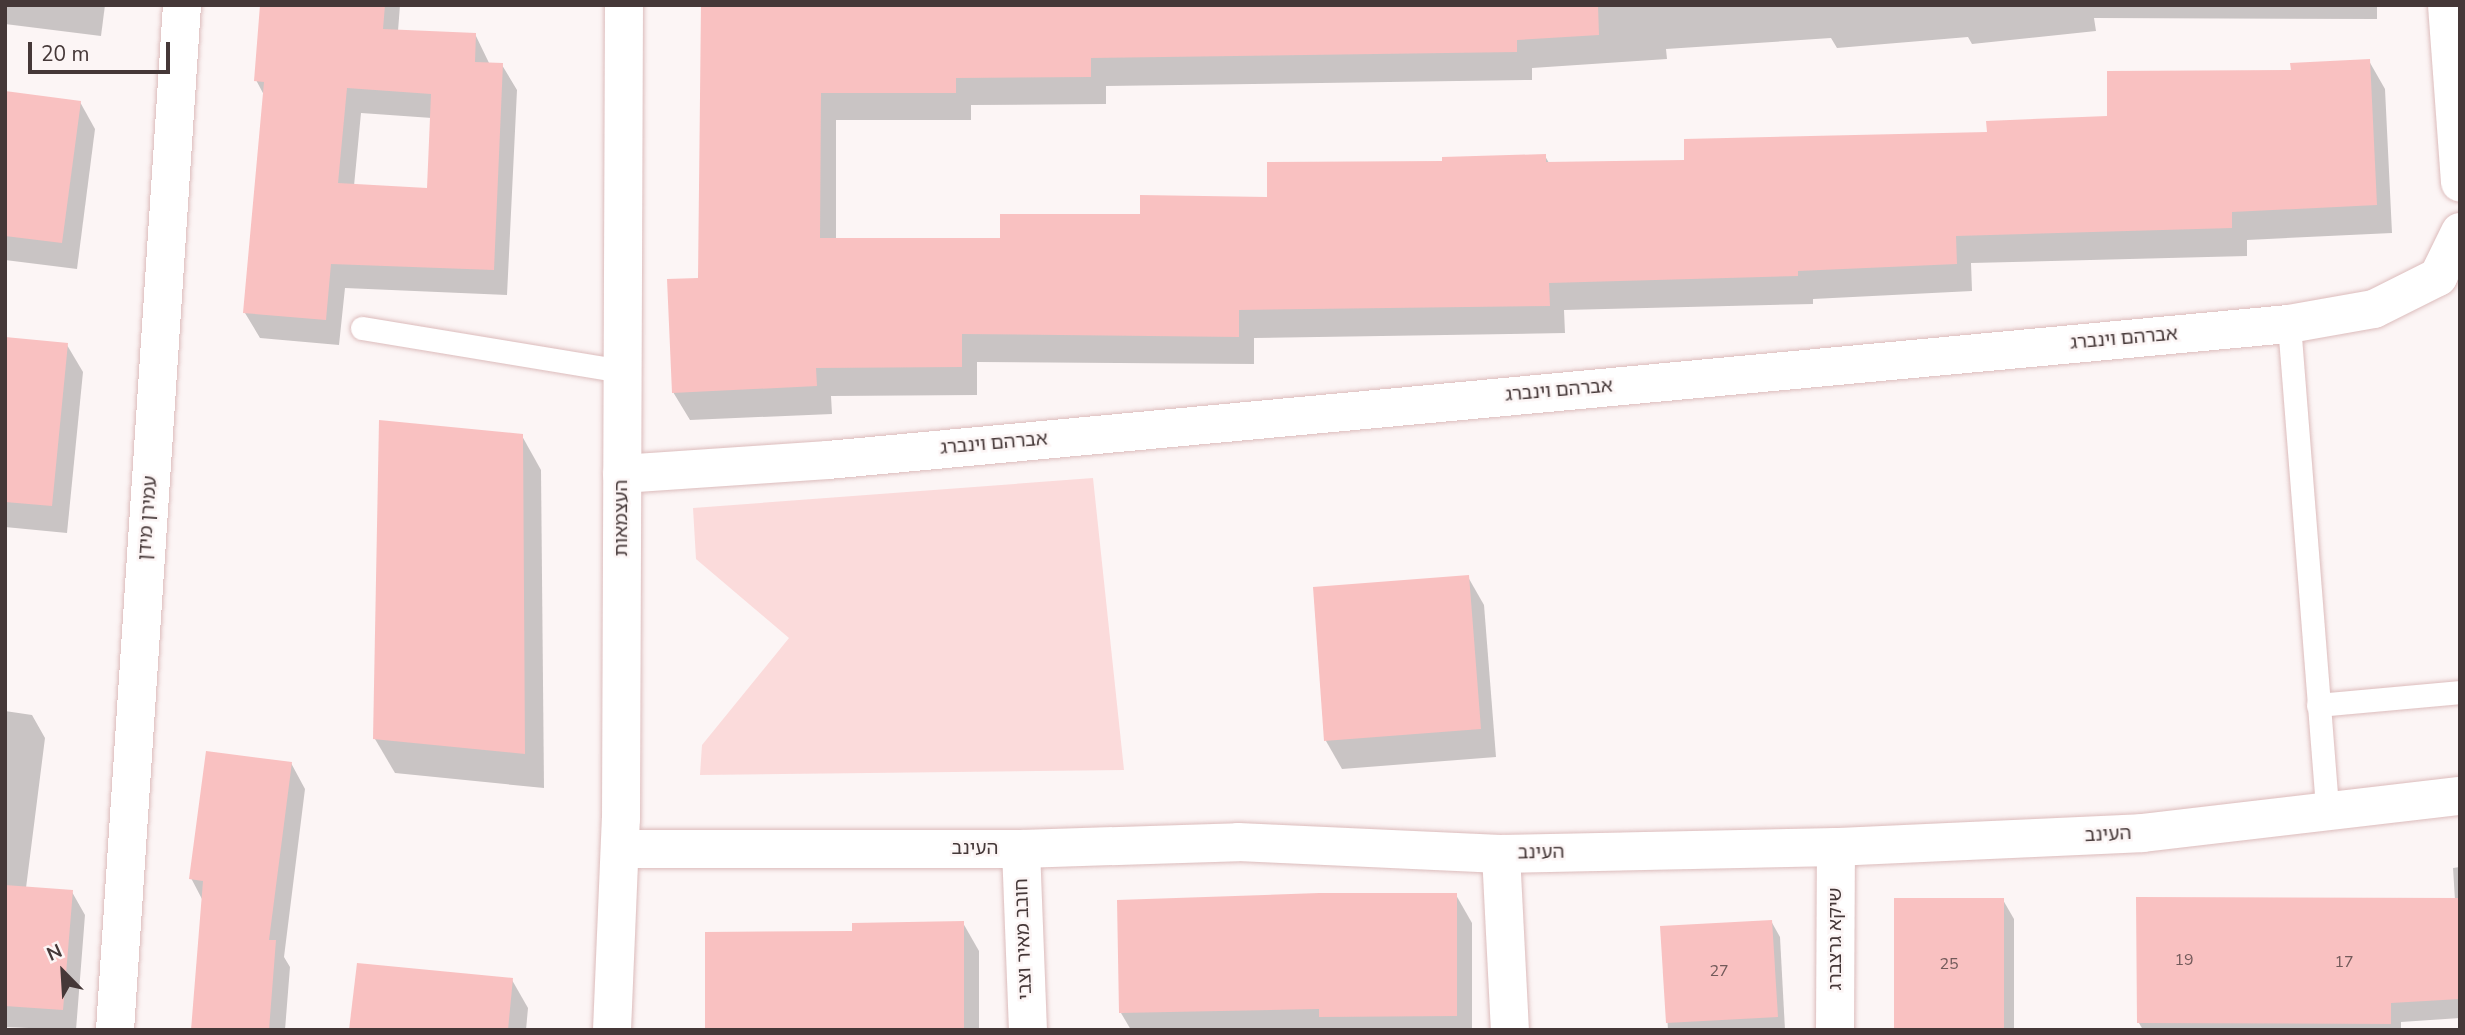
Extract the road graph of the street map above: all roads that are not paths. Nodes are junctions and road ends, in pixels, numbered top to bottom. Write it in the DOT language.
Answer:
graph roads {
  1 [pos="182,5"];
  2 [pos="624,5"];
  3 [pos="2447,5"];
  4 [pos="2460,183"];
  5 [pos="2460,232"];
  6 [pos="2288,324"];
  7 [pos="362,328"];
  8 [pos="622,371"];
  9 [pos="622,474"];
  10 [pos="2460,692"];
  11 [pos="2318,705"];
  12 [pos="2460,796"];
  13 [pos="2327,812"];
  14 [pos="1836,847"];
  15 [pos="620,849"];
  16 [pos="1021,849"];
  17 [pos="1501,854"];
  18 [pos="115,1030"];
  19 [pos="612,1030"];
  20 [pos="1028,1030"];
  21 [pos="1510,1030"];
  22 [pos="1835,1030"];
  1 -- 18 [label="street, עמירן מידן"];
  2 -- 8 [label="street, העצמאות"];
  3 -- 4 [label="street"];
  5 -- 6 [label="street, אברהם וינברג"];
  6 -- 9 [label="street, אברהם וינברג"];
  6 -- 11 [label="lane"];
  7 -- 8 [label="lane"];
  8 -- 9 [label="street, העצמאות"];
  9 -- 15 [label="street, העצמאות"];
  10 -- 11 [label="lane"];
  11 -- 13 [label="lane"];
  12 -- 13 [label="street, העינב"];
  13 -- 14 [label="street, העינב"];
  14 -- 17 [label="street, העינב"];
  14 -- 22 [label="street, שיקא גרצברג"];
  15 -- 16 [label="street, העינב"];
  15 -- 19 [label="street, העצמאות"];
  16 -- 17 [label="street, העינב"];
  16 -- 20 [label="street, חובב מאיר וצבי"];
  17 -- 21 [label="street"];
}
